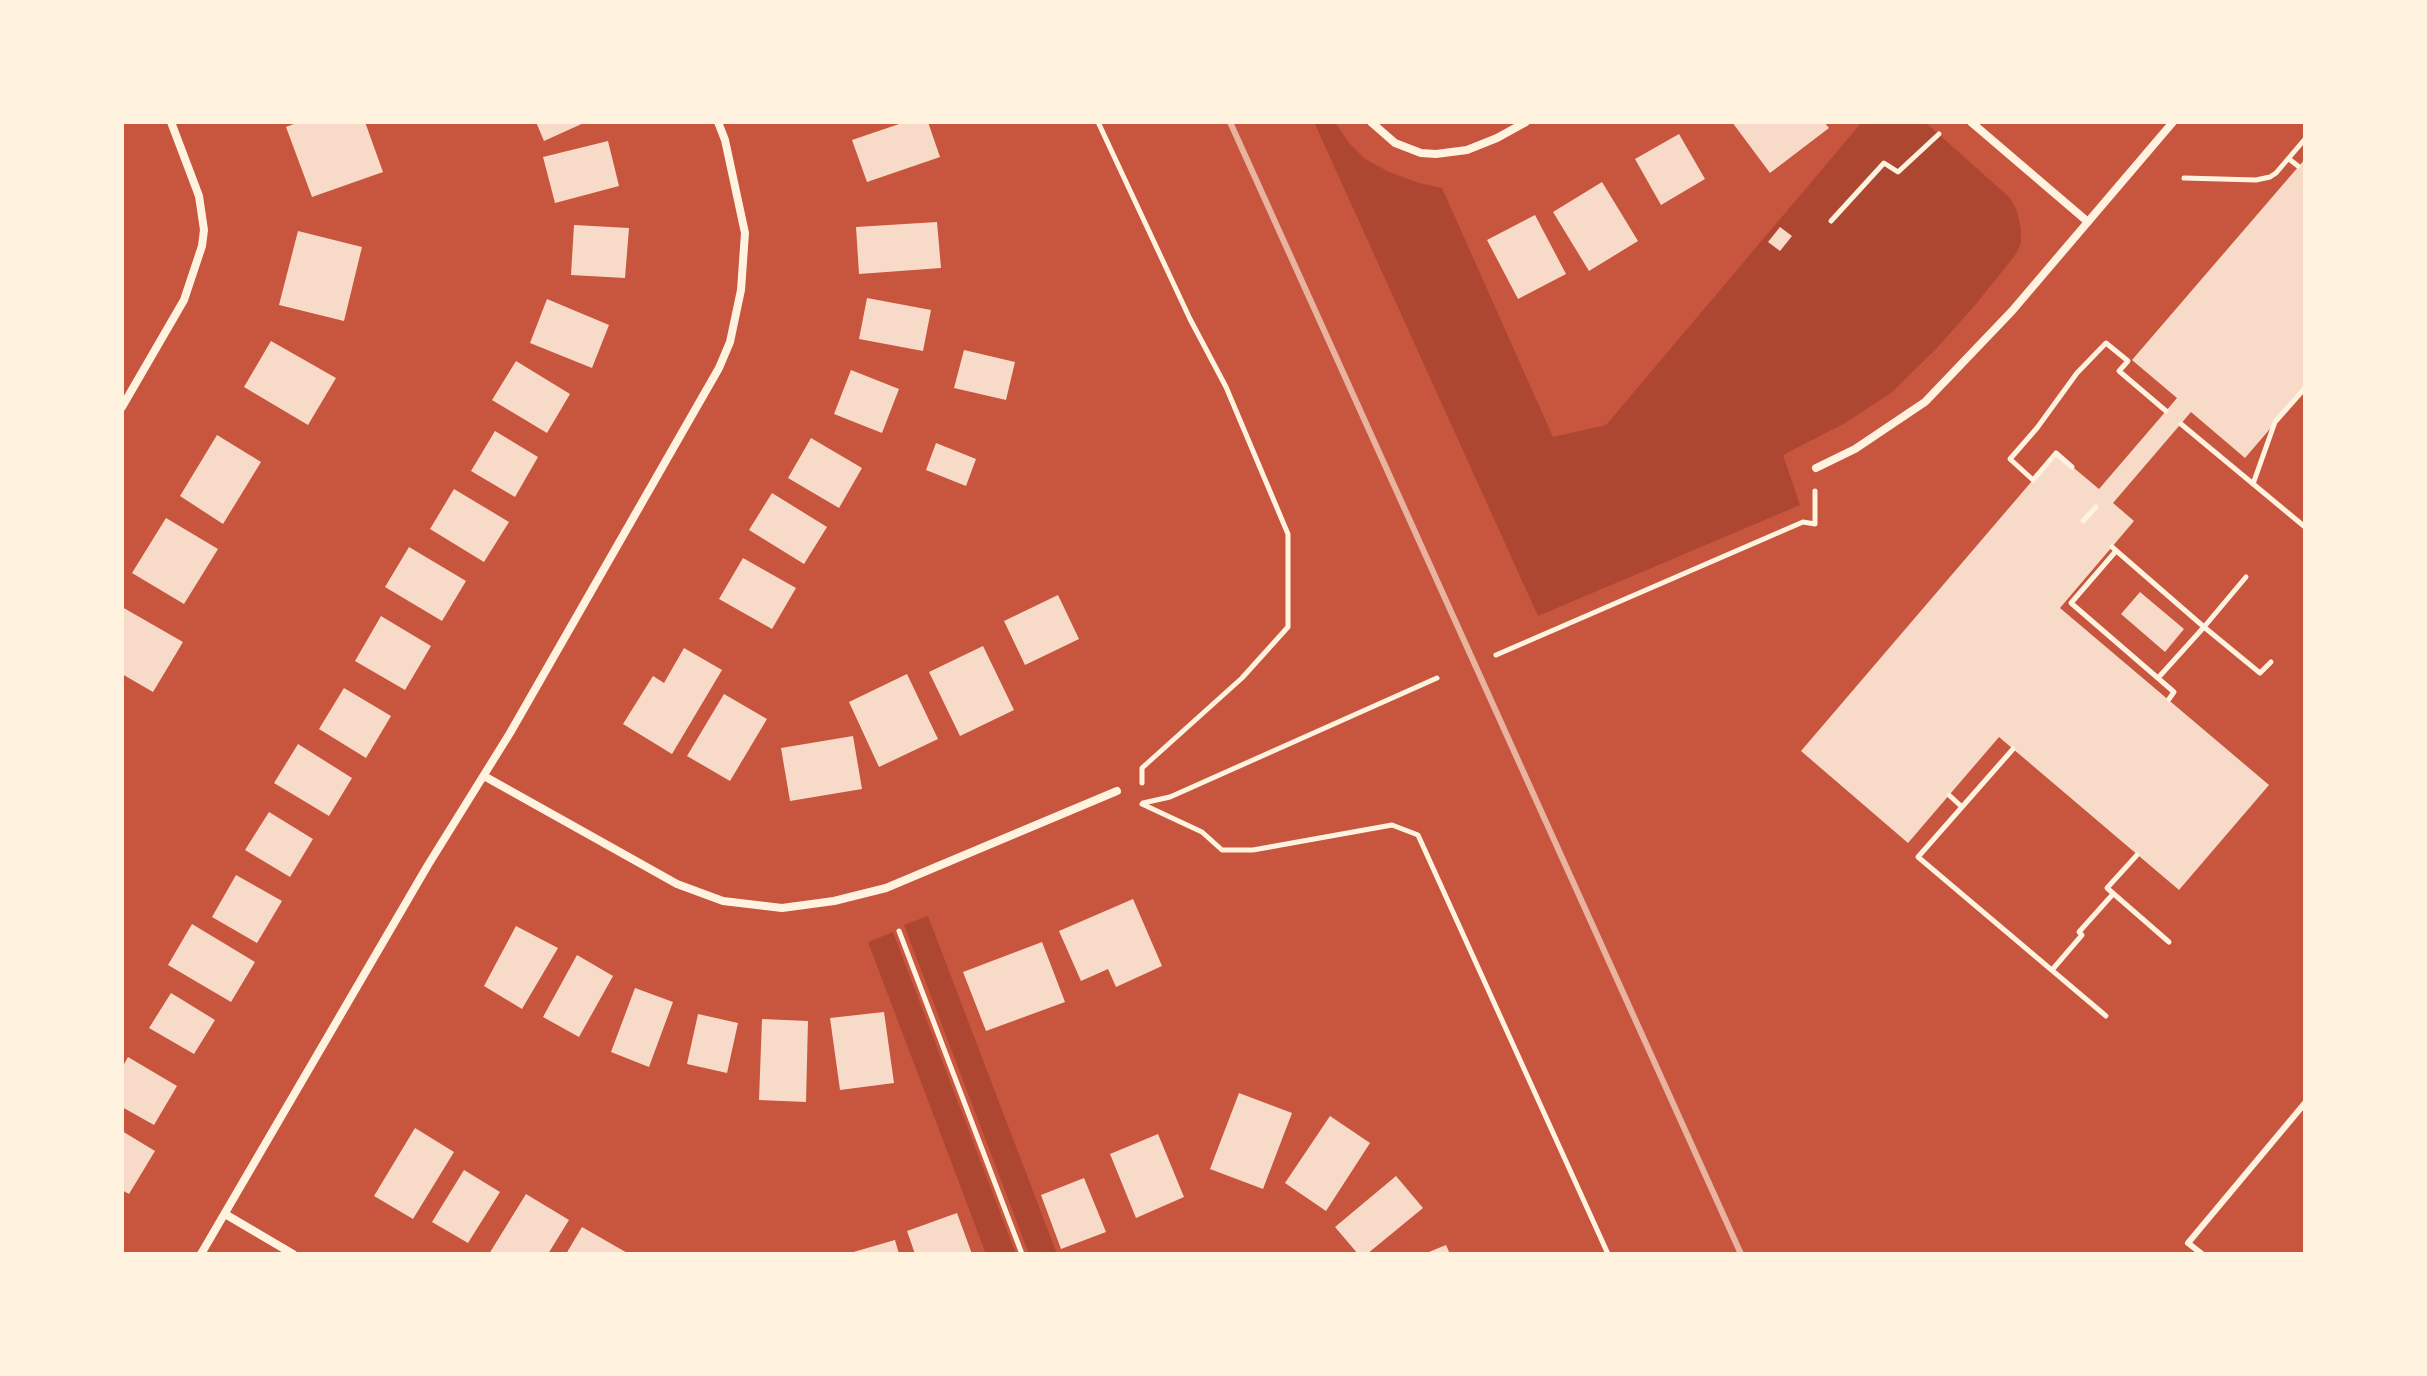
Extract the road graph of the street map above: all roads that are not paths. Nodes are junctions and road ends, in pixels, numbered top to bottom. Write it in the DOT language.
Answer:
graph roads {
  1 [pos="171,122"];
  2 [pos="718,122"];
  3 [pos="1371,122"];
  4 [pos="1526,122"];
  5 [pos="1971,122"];
  6 [pos="2173,122"];
  7 [pos="2088,222"];
  8 [pos="122,407"];
  9 [pos="1816,468"];
  10 [pos="484,776"];
  11 [pos="1117,791"];
  12 [pos="2305,1103"];
  13 [pos="225,1214"];
  14 [pos="201,1254"];
  15 [pos="293,1254"];
  16 [pos="2202,1254"];
  1 -- 8 [label="street"];
  2 -- 10 [label="street"];
  3 -- 4 [label="street"];
  5 -- 7 [label="street"];
  6 -- 7 [label="street"];
  7 -- 9 [label="street"];
  10 -- 11 [label="street"];
  10 -- 13 [label="street"];
  12 -- 16 [label="lane"];
  13 -- 14 [label="street"];
  13 -- 15 [label="street"];
}
